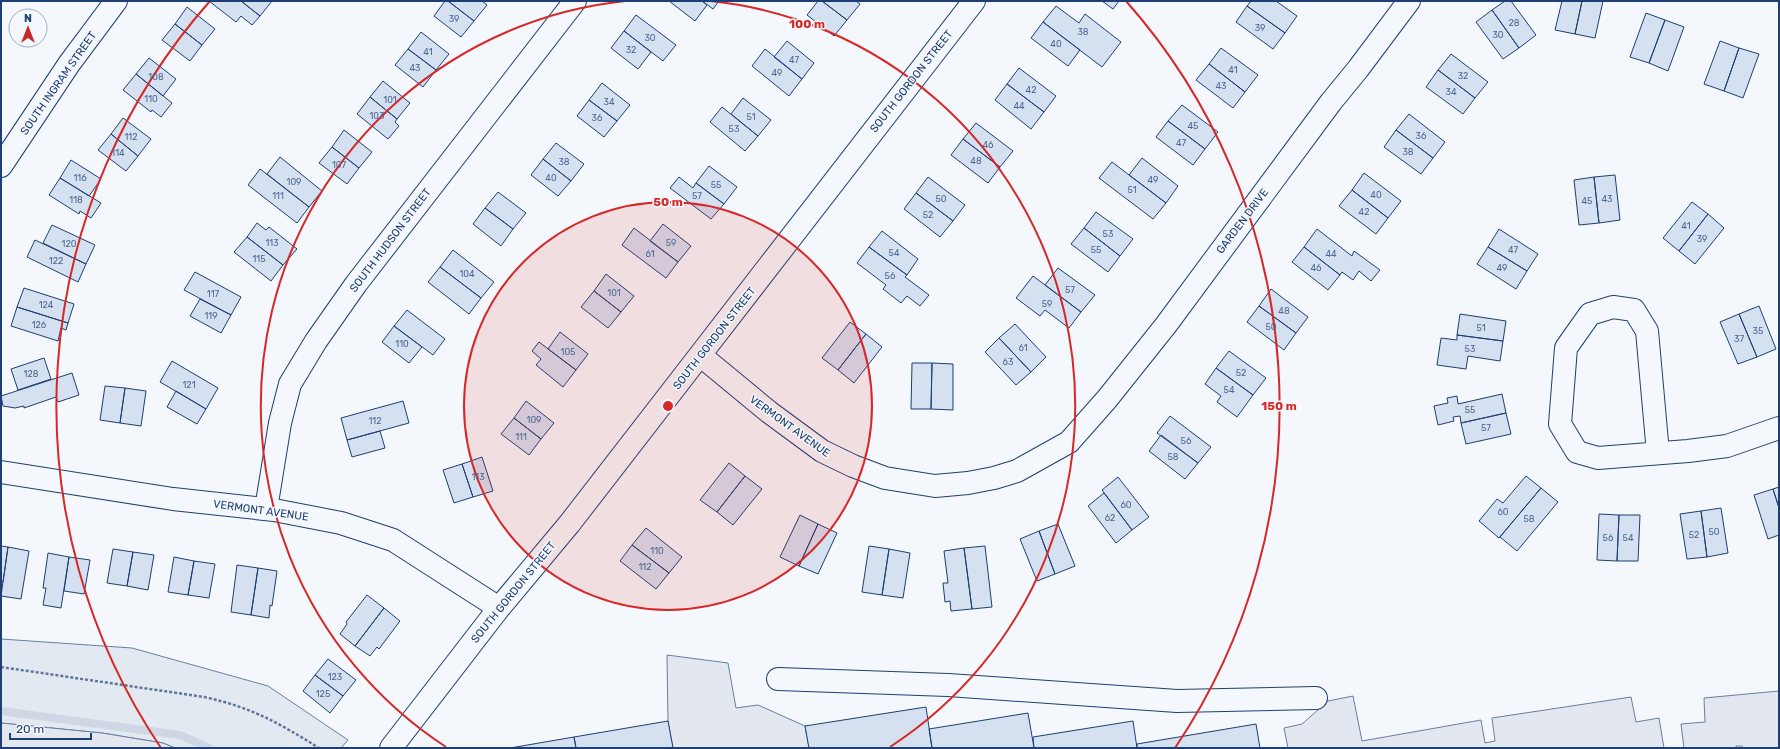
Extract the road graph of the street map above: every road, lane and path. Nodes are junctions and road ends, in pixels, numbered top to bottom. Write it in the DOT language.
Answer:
graph roads {
  1 [pos="116,1"];
  2 [pos="575,1"];
  3 [pos="974,1"];
  4 [pos="1409,1"];
  5 [pos="1,166"];
  6 [pos="700,355"];
  7 [pos="1779,428"];
  8 [pos="1071,439"];
  9 [pos="1658,453"];
  10 [pos="1,472"];
  11 [pos="266,509"];
  12 [pos="499,608"];
  13 [pos="1,667"];
  14 [pos="778,679"];
  15 [pos="1316,698"];
  16 [pos="319,748"];
  17 [pos="391,748"];
  1 -- 5 [label="street, SOUTH INGRAM STREET"];
  2 -- 11 [label="street, SOUTH HUDSON STREET"];
  3 -- 6 [label="street, SOUTH GORDON STREET"];
  4 -- 8 [label="street, GARDEN DRIVE"];
  6 -- 8 [label="street, VERMONT AVENUE"];
  6 -- 12 [label="street, SOUTH GORDON STREET"];
  7 -- 9 [label="street"];
  9 -- 9 [label="street"];
  10 -- 11 [label="street, VERMONT AVENUE"];
  11 -- 12 [label="street, VERMONT AVENUE"];
  12 -- 17 [label="street, SOUTH GORDON STREET"];
  13 -- 16 [label="path"];
  14 -- 15 [label="street"];
}
